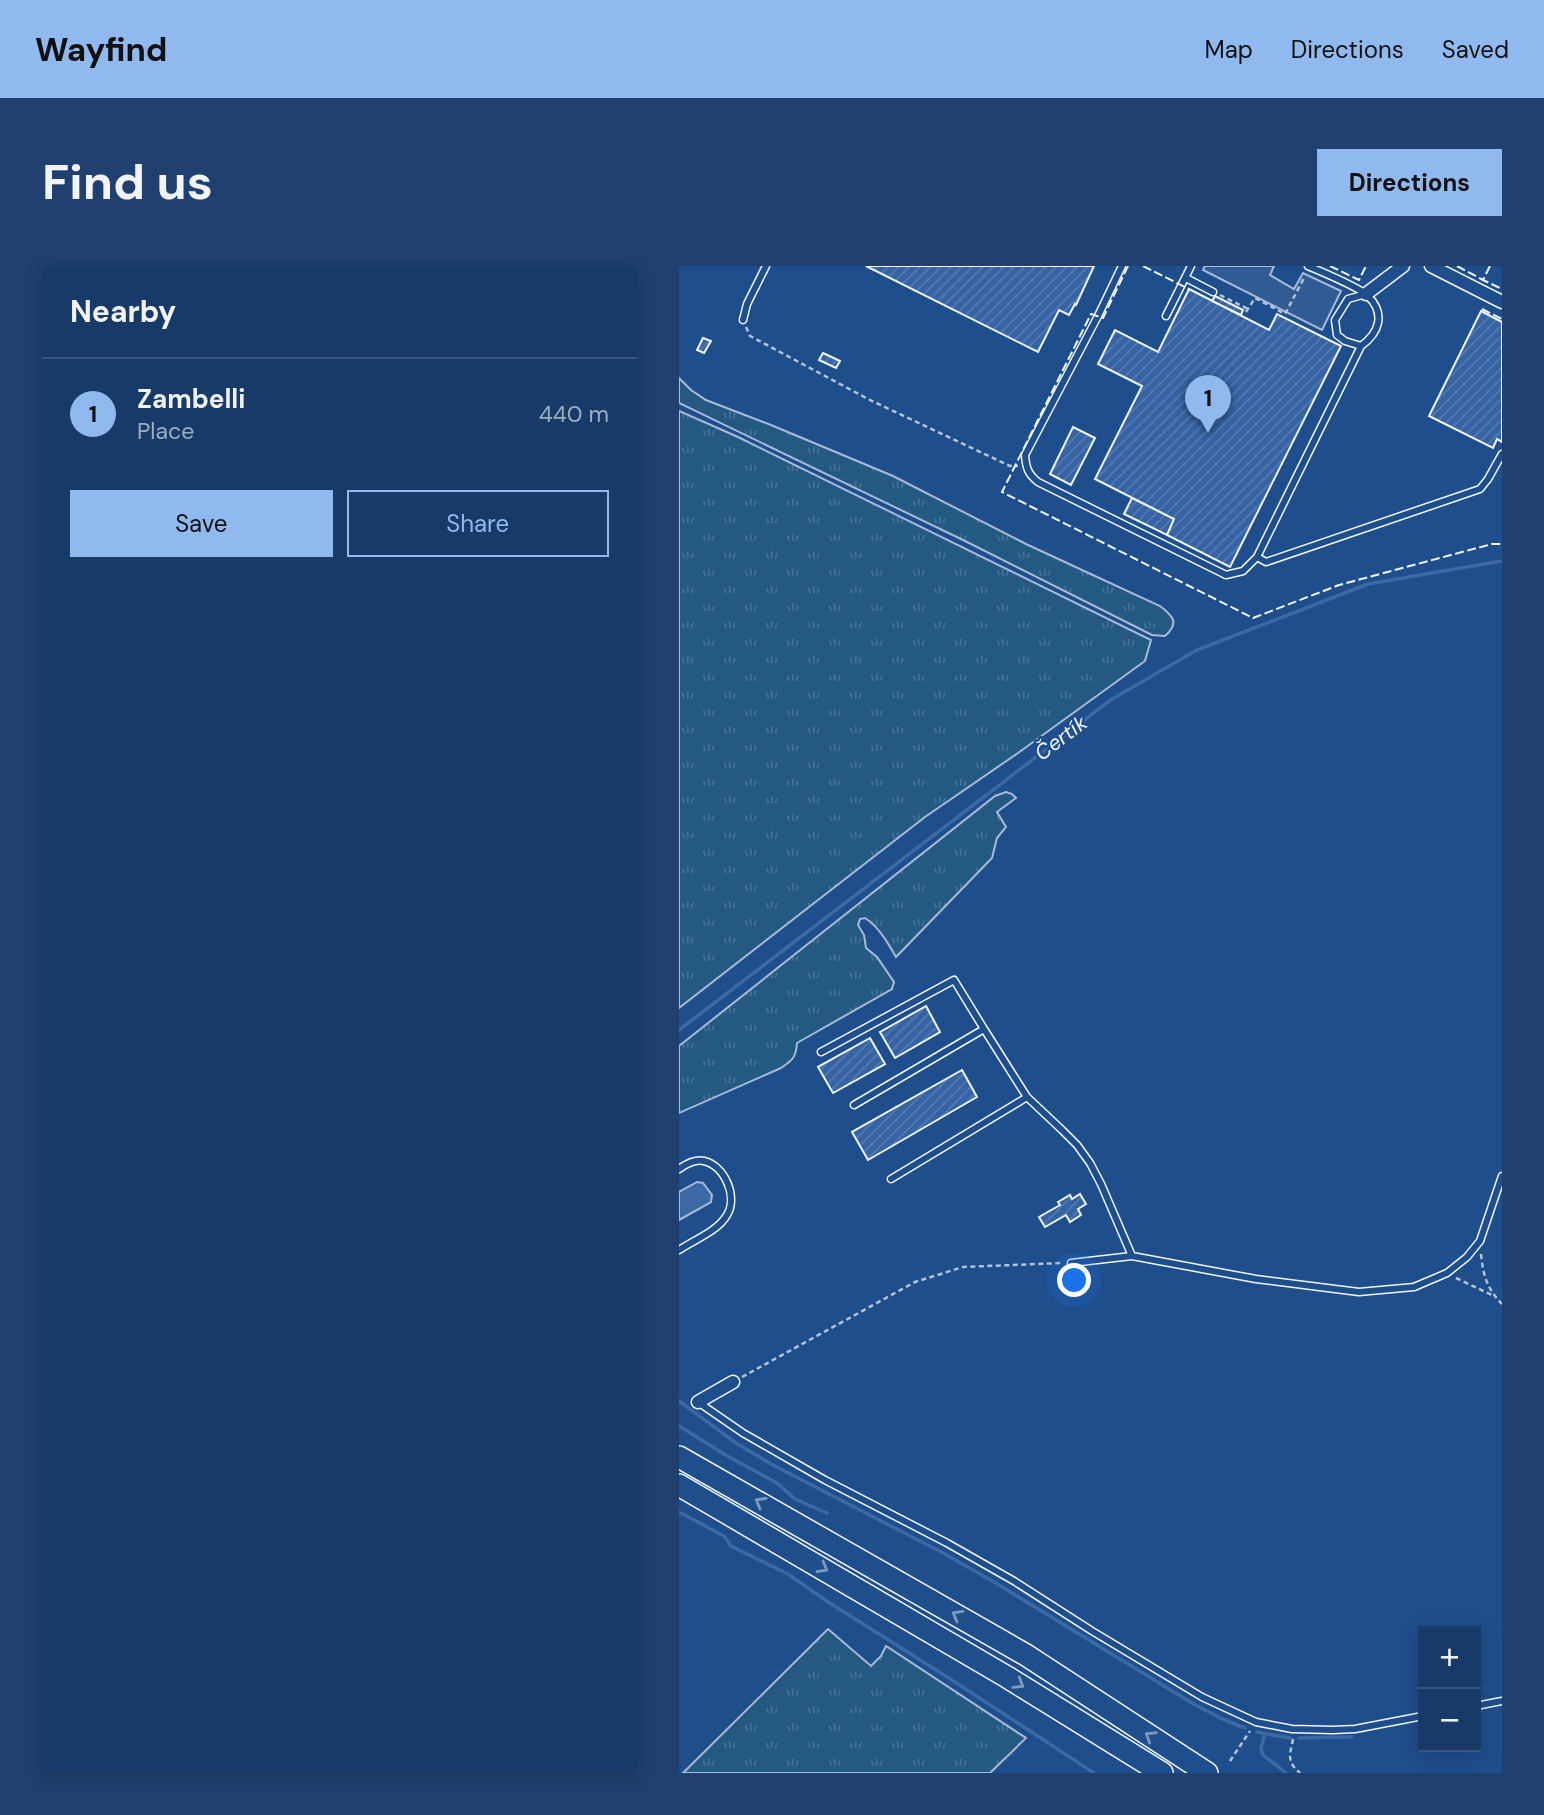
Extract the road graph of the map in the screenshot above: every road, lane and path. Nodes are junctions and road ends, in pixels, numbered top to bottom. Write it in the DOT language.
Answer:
graph roads {
  1 [pos="766,266"];
  2 [pos="1122,266"];
  3 [pos="1191,266"];
  4 [pos="1309,266"];
  5 [pos="1403,266"];
  6 [pos="1431,266"];
  7 [pos="1186,278"];
  8 [pos="1213,292"];
  9 [pos="1366,294"];
  10 [pos="1502,302"];
  11 [pos="1166,316"];
  12 [pos="743,320"];
  13 [pos="1360,346"];
  14 [pos="1502,454"];
  15 [pos="1025,467"];
  16 [pos="1257,557"];
  17 [pos="984,1029"];
  18 [pos="821,1052"];
  19 [pos="1027,1097"];
  20 [pos="854,1105"];
  21 [pos="679,1169"];
  22 [pos="1502,1176"];
  23 [pos="891,1179"];
  24 [pos="1480,1241"];
  25 [pos="679,1250"];
  26 [pos="1132,1256"];
  27 [pos="1071,1263"];
  28 [pos="1447,1273"];
  29 [pos="1494,1296"];
  30 [pos="1502,1304"];
  31 [pos="733,1382"];
  32 [pos="698,1402"];
  33 [pos="679,1457"];
  34 [pos="679,1485"];
  35 [pos="1502,1701"];
  36 [pos="1481,1705"];
  37 [pos="1418,1717"];
  38 [pos="1256,1722"];
  39 [pos="1295,1729"];
  40 [pos="1230,1761"];
  41 [pos="1162,1773"];
  42 [pos="1207,1773"];
  43 [pos="1300,1773"];
  1 -- 12 [label="lane"];
  2 -- 15 [label="lane"];
  3 -- 7 [label="lane"];
  4 -- 8 [label="path"];
  4 -- 9 [label="lane"];
  5 -- 9 [label="street"];
  6 -- 10 [label="street"];
  7 -- 8 [label="lane"];
  7 -- 11 [label="lane"];
  9 -- 13 [label="lane"];
  9 -- 13 [label="lane"];
  12 -- 15 [label="path"];
  13 -- 16 [label="lane"];
  14 -- 16 [label="lane"];
  15 -- 16 [label="lane"];
  17 -- 18 [label="lane"];
  17 -- 19 [label="lane"];
  17 -- 20 [label="lane"];
  19 -- 23 [label="lane"];
  19 -- 26 [label="lane"];
  21 -- 25 [label="lane"];
  22 -- 24 [label="lane"];
  24 -- 28 [label="lane"];
  24 -- 29 [label="path"];
  26 -- 27 [label="lane"];
  26 -- 28 [label="lane"];
  27 -- 31 [label="path"];
  28 -- 29 [label="path"];
  29 -- 30 [label="path"];
  31 -- 32 [label="street"];
  32 -- 38 [label="lane"];
  42 -- 33 [label="highway, one-way"];
  34 -- 41 [label="highway, one-way"];
  35 -- 36 [label="lane"];
  37 -- 39 [label="lane"];
  38 -- 39 [label="lane"];
  38 -- 40 [label="path"];
  39 -- 43 [label="path"];
}
